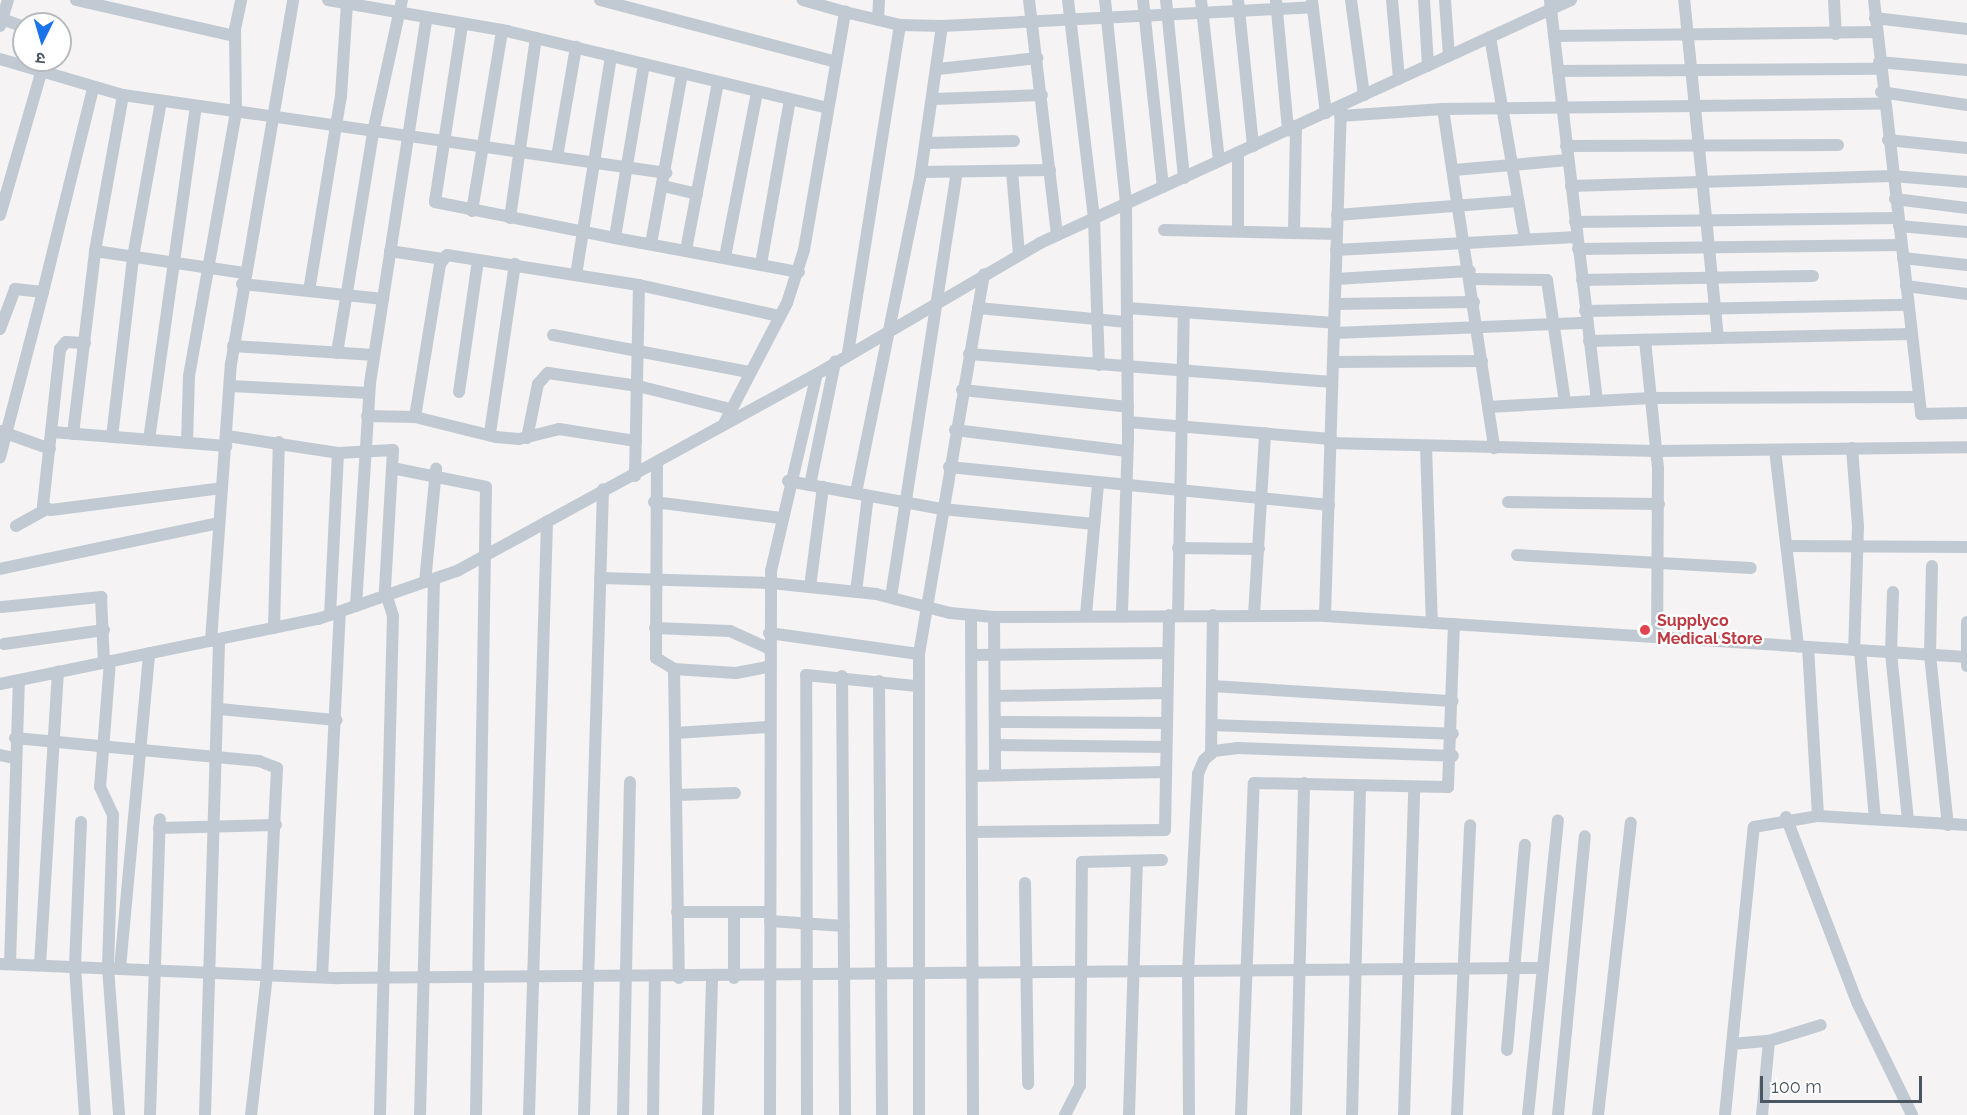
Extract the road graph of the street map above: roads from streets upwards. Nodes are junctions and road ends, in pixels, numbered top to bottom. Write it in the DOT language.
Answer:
graph roads {
  1 [pos="8,0"];
  2 [pos="76,0"];
  3 [pos="241,0"];
  4 [pos="293,0"];
  5 [pos="328,0"];
  6 [pos="402,0"];
  7 [pos="600,0"];
  8 [pos="802,0"];
  9 [pos="879,0"];
  10 [pos="1029,0"];
  11 [pos="1068,0"];
  12 [pos="1105,0"];
  13 [pos="1143,0"];
  14 [pos="1201,0"];
  15 [pos="1351,0"];
  16 [pos="1392,0"];
  17 [pos="1424,0"];
  18 [pos="1445,0"];
  19 [pos="1571,0"];
  20 [pos="1684,0"];
  21 [pos="1834,0"];
  22 [pos="1874,0"];
  23 [pos="1312,3"];
  24 [pos="347,4"];
  25 [pos="1277,4"];
  26 [pos="1550,4"];
  27 [pos="1167,6"];
  28 [pos="1238,6"];
  29 [pos="845,12"];
  30 [pos="1144,14"];
  31 [pos="1203,14"];
  32 [pos="400,16"];
  33 [pos="1106,16"];
  34 [pos="1875,18"];
  35 [pos="1070,19"];
  36 [pos="426,20"];
  37 [pos="878,20"];
  38 [pos="1032,22"];
  39 [pos="1,23"];
  40 [pos="462,25"];
  41 [pos="900,25"];
  42 [pos="942,26"];
  43 [pos="1967,29"];
  44 [pos="502,30"];
  45 [pos="1876,32"];
  46 [pos="1687,33"];
  47 [pos="1836,34"];
  48 [pos="235,36"];
  49 [pos="1554,36"];
  50 [pos="1490,37"];
  51 [pos="536,38"];
  52 [pos="576,47"];
  53 [pos="611,56"];
  54 [pos="1449,56"];
  55 [pos="1037,58"];
  56 [pos="0,59"];
  57 [pos="836,62"];
  58 [pos="645,64"];
  59 [pos="1428,66"];
  60 [pos="1879,66"];
  61 [pos="938,69"];
  62 [pos="1967,70"];
  63 [pos="1558,71"];
  64 [pos="1691,71"];
  65 [pos="682,73"];
  66 [pos="41,74"];
  67 [pos="1399,79"];
  68 [pos="718,83"];
  69 [pos="93,88"];
  70 [pos="757,92"];
  71 [pos="123,94"];
  72 [pos="1364,95"];
  73 [pos="1042,96"];
  74 [pos="1882,98"];
  75 [pos="933,99"];
  76 [pos="790,100"];
  77 [pos="161,101"];
  78 [pos="1967,105"];
  79 [pos="196,106"];
  80 [pos="1503,107"];
  81 [pos="1562,107"];
  82 [pos="828,108"];
  83 [pos="1443,108"];
  84 [pos="1694,108"];
  85 [pos="236,111"];
  86 [pos="1340,111"];
  87 [pos="1326,113"];
  88 [pos="276,116"];
  89 [pos="336,127"];
  90 [pos="1292,128"];
  91 [pos="373,132"];
  92 [pos="410,138"];
  93 [pos="1888,140"];
  94 [pos="443,141"];
  95 [pos="1014,141"];
  96 [pos="926,143"];
  97 [pos="1838,145"];
  98 [pos="483,146"];
  99 [pos="1253,146"];
  100 [pos="1566,146"];
  101 [pos="1698,147"];
  102 [pos="1967,148"];
  103 [pos="519,152"];
  104 [pos="1238,153"];
  105 [pos="557,157"];
  106 [pos="1568,160"];
  107 [pos="1219,161"];
  108 [pos="590,162"];
  109 [pos="1512,165"];
  110 [pos="626,167"];
  111 [pos="1050,170"];
  112 [pos="1454,170"];
  113 [pos="1012,171"];
  114 [pos="921,172"];
  115 [pos="957,172"];
  116 [pos="666,173"];
  117 [pos="1892,176"];
  118 [pos="1184,178"];
  119 [pos="1701,183"];
  120 [pos="1967,183"];
  121 [pos="663,186"];
  122 [pos="1571,186"];
  123 [pos="1162,187"];
  124 [pos="697,194"];
  125 [pos="1895,199"];
  126 [pos="1518,201"];
  127 [pos="1126,204"];
  128 [pos="1460,208"];
  129 [pos="1967,208"];
  130 [pos="472,212"];
  131 [pos="1337,214"];
  132 [pos="0,215"];
  133 [pos="510,218"];
  134 [pos="1094,218"];
  135 [pos="1575,222"];
  136 [pos="1705,222"];
  137 [pos="1898,222"];
  138 [pos="579,229"];
  139 [pos="1238,229"];
  140 [pos="1164,231"];
  141 [pos="1293,231"];
  142 [pos="1967,232"];
  143 [pos="1337,234"];
  144 [pos="1058,235"];
  145 [pos="615,238"];
  146 [pos="1525,239"];
  147 [pos="1467,243"];
  148 [pos="1577,243"];
  149 [pos="651,244"];
  150 [pos="1707,248"];
  151 [pos="686,250"];
  152 [pos="1336,250"];
  153 [pos="95,251"];
  154 [pos="390,251"];
  155 [pos="1902,251"];
  156 [pos="1019,255"];
  157 [pos="133,257"];
  158 [pos="725,257"];
  159 [pos="442,258"];
  160 [pos="478,260"];
  161 [pos="171,262"];
  162 [pos="514,264"];
  163 [pos="761,264"];
  164 [pos="1967,265"];
  165 [pos="206,268"];
  166 [pos="799,272"];
  167 [pos="576,274"];
  168 [pos="984,275"];
  169 [pos="1471,275"];
  170 [pos="1813,276"];
  171 [pos="1709,278"];
  172 [pos="243,279"];
  173 [pos="1335,279"];
  174 [pos="1582,280"];
  175 [pos="639,285"];
  176 [pos="1906,286"];
  177 [pos="309,291"];
  178 [pos="43,292"];
  179 [pos="1967,294"];
  180 [pos="345,295"];
  181 [pos="383,300"];
  182 [pos="938,302"];
  183 [pos="1474,302"];
  184 [pos="1335,303"];
  185 [pos="1908,305"];
  186 [pos="978,308"];
  187 [pos="1127,309"];
  188 [pos="1714,310"];
  189 [pos="1184,312"];
  190 [pos="779,316"];
  191 [pos="1586,317"];
  192 [pos="1098,319"];
  193 [pos="1127,322"];
  194 [pos="1556,325"];
  195 [pos="891,328"];
  196 [pos="1334,328"];
  197 [pos="0,329"];
  198 [pos="1478,330"];
  199 [pos="1912,334"];
  200 [pos="553,335"];
  201 [pos="1718,338"];
  202 [pos="1645,340"];
  203 [pos="1589,341"];
  204 [pos="84,343"];
  205 [pos="233,346"];
  206 [pos="638,352"];
  207 [pos="337,353"];
  208 [pos="848,353"];
  209 [pos="969,354"];
  210 [pos="374,355"];
  211 [pos="1482,361"];
  212 [pos="835,362"];
  213 [pos="1333,362"];
  214 [pos="1099,365"];
  215 [pos="1127,368"];
  216 [pos="1185,370"];
  217 [pos="748,372"];
  218 [pos="817,374"];
  219 [pos="1332,382"];
  220 [pos="230,386"];
  221 [pos="638,386"];
  222 [pos="962,390"];
  223 [pos="459,392"];
  224 [pos="369,393"];
  225 [pos="1919,397"];
  226 [pos="1651,398"];
  227 [pos="1597,400"];
  228 [pos="1565,402"];
  229 [pos="1128,407"];
  230 [pos="1488,407"];
  231 [pos="730,409"];
  232 [pos="1967,413"];
  233 [pos="368,416"];
  234 [pos="415,417"];
  235 [pos="725,422"];
  236 [pos="1128,422"];
  237 [pos="1182,426"];
  238 [pos="955,430"];
  239 [pos="52,432"];
  240 [pos="3,433"];
  241 [pos="490,433"];
  242 [pos="1265,433"];
  243 [pos="73,434"];
  244 [pos="112,437"];
  245 [pos="527,438"];
  246 [pos="149,440"];
  247 [pos="226,441"];
  248 [pos="636,441"];
  249 [pos="1331,441"];
  250 [pos="279,442"];
  251 [pos="187,443"];
  252 [pos="1426,446"];
  253 [pos="1967,447"];
  254 [pos="1494,448"];
  255 [pos="1852,448"];
  256 [pos="50,449"];
  257 [pos="365,450"];
  258 [pos="1775,450"];
  259 [pos="1656,451"];
  260 [pos="1128,452"];
  261 [pos="338,453"];
  262 [pos="0,457"];
  263 [pos="657,463"];
  264 [pos="949,467"];
  265 [pos="392,468"];
  266 [pos="435,473"];
  267 [pos="635,476"];
  268 [pos="788,481"];
  269 [pos="810,485"];
  270 [pos="1098,485"];
  271 [pos="823,487"];
  272 [pos="1126,487"];
  273 [pos="222,488"];
  274 [pos="603,489"];
  275 [pos="1178,491"];
  276 [pos="862,494"];
  277 [pos="1262,498"];
  278 [pos="654,502"];
  279 [pos="1508,502"];
  280 [pos="908,503"];
  281 [pos="1659,504"];
  282 [pos="1329,505"];
  283 [pos="47,508"];
  284 [pos="942,509"];
  285 [pos="781,518"];
  286 [pos="547,520"];
  287 [pos="218,523"];
  288 [pos="1094,524"];
  289 [pos="16,526"];
  290 [pos="1787,546"];
  291 [pos="1967,546"];
  292 [pos="1858,547"];
  293 [pos="1178,548"];
  294 [pos="1259,549"];
  295 [pos="1517,555"];
  296 [pos="483,559"];
  297 [pos="1658,560"];
  298 [pos="1932,566"];
  299 [pos="1751,568"];
  300 [pos="0,569"];
  301 [pos="600,578"];
  302 [pos="430,580"];
  303 [pos="655,580"];
  304 [pos="771,583"];
  305 [pos="810,586"];
  306 [pos="856,592"];
  307 [pos="1893,592"];
  308 [pos="891,597"];
  309 [pos="386,598"];
  310 [pos="356,606"];
  311 [pos="2,607"];
  312 [pos="926,607"];
  313 [pos="335,614"];
  314 [pos="1086,614"];
  315 [pos="1122,614"];
  316 [pos="971,615"];
  317 [pos="1173,615"];
  318 [pos="1213,615"];
  319 [pos="1254,615"];
  320 [pos="1325,616"];
  321 [pos="994,617"];
  322 [pos="1967,622"];
  323 [pos="1432,623"];
  324 [pos="1454,624"];
  325 [pos="274,628"];
  326 [pos="655,628"];
  327 [pos="104,630"];
  328 [pos="769,633"];
  329 [pos="1657,638"];
  330 [pos="215,640"];
  331 [pos="4,644"];
  332 [pos="1803,647"];
  333 [pos="768,648"];
  334 [pos="1857,650"];
  335 [pos="1891,652"];
  336 [pos="149,653"];
  337 [pos="1168,653"];
  338 [pos="919,654"];
  339 [pos="973,655"];
  340 [pos="994,655"];
  341 [pos="1930,655"];
  342 [pos="1967,660"];
  343 [pos="107,662"];
  344 [pos="768,667"];
  345 [pos="674,669"];
  346 [pos="58,672"];
  347 [pos="843,676"];
  348 [pos="19,680"];
  349 [pos="879,681"];
  350 [pos="0,684"];
  351 [pos="917,686"];
  352 [pos="1212,686"];
  353 [pos="1167,693"];
  354 [pos="995,696"];
  355 [pos="1453,701"];
  356 [pos="219,709"];
  357 [pos="336,720"];
  358 [pos="995,722"];
  359 [pos="1167,723"];
  360 [pos="1212,725"];
  361 [pos="769,727"];
  362 [pos="675,733"];
  363 [pos="1453,734"];
  364 [pos="15,738"];
  365 [pos="54,743"];
  366 [pos="995,745"];
  367 [pos="1166,747"];
  368 [pos="103,750"];
  369 [pos="140,754"];
  370 [pos="1211,754"];
  371 [pos="0,755"];
  372 [pos="1453,756"];
  373 [pos="14,758"];
  374 [pos="218,761"];
  375 [pos="1166,772"];
  376 [pos="996,775"];
  377 [pos="974,776"];
  378 [pos="630,782"];
  379 [pos="1304,783"];
  380 [pos="1360,788"];
  381 [pos="1414,788"];
  382 [pos="735,794"];
  383 [pos="676,795"];
  384 [pos="113,815"];
  385 [pos="1818,816"];
  386 [pos="1786,817"];
  387 [pos="1875,819"];
  388 [pos="1908,820"];
  389 [pos="1558,821"];
  390 [pos="81,822"];
  391 [pos="1631,823"];
  392 [pos="134,824"];
  393 [pos="276,825"];
  394 [pos="1470,825"];
  395 [pos="1948,825"];
  396 [pos="1967,825"];
  397 [pos="216,826"];
  398 [pos="973,832"];
  399 [pos="1585,836"];
  400 [pos="1525,845"];
  401 [pos="1162,860"];
  402 [pos="1137,862"];
  403 [pos="1025,883"];
  404 [pos="6,909"];
  405 [pos="677,912"];
  406 [pos="734,912"];
  407 [pos="769,916"];
  408 [pos="804,925"];
  409 [pos="843,926"];
  410 [pos="40,965"];
  411 [pos="3,966"];
  412 [pos="75,966"];
  413 [pos="1465,966"];
  414 [pos="1514,966"];
  415 [pos="1411,967"];
  416 [pos="114,968"];
  417 [pos="1355,968"];
  418 [pos="1543,968"];
  419 [pos="1298,969"];
  420 [pos="152,970"];
  421 [pos="1245,971"];
  422 [pos="211,972"];
  423 [pos="1188,972"];
  424 [pos="879,974"];
  425 [pos="918,974"];
  426 [pos="971,974"];
  427 [pos="1027,974"];
  428 [pos="1080,974"];
  429 [pos="1136,974"];
  430 [pos="267,975"];
  431 [pos="844,975"];
  432 [pos="804,976"];
  433 [pos="322,977"];
  434 [pos="770,977"];
  435 [pos="386,978"];
  436 [pos="426,978"];
  437 [pos="479,978"];
  438 [pos="534,978"];
  439 [pos="588,978"];
  440 [pos="626,978"];
  441 [pos="655,978"];
  442 [pos="679,978"];
  443 [pos="712,978"];
  444 [pos="734,978"];
  445 [pos="1821,1025"];
  446 [pos="1768,1041"];
  447 [pos="1732,1044"];
  448 [pos="1507,1050"];
  449 [pos="1028,1084"];
  450 [pos="85,1115"];
  451 [pos="119,1115"];
  452 [pos="150,1115"];
  453 [pos="205,1115"];
  454 [pos="251,1115"];
  455 [pos="380,1115"];
  456 [pos="420,1115"];
  457 [pos="476,1115"];
  458 [pos="530,1115"];
  459 [pos="584,1115"];
  460 [pos="623,1115"];
  461 [pos="653,1115"];
  462 [pos="708,1115"];
  463 [pos="770,1115"];
  464 [pos="807,1115"];
  465 [pos="845,1115"];
  466 [pos="882,1115"];
  467 [pos="919,1115"];
  468 [pos="973,1115"];
  469 [pos="1065,1115"];
  470 [pos="1129,1115"];
  471 [pos="1189,1115"];
  472 [pos="1241,1115"];
  473 [pos="1296,1115"];
  474 [pos="1352,1115"];
  475 [pos="1404,1115"];
  476 [pos="1457,1115"];
  477 [pos="1528,1115"];
  478 [pos="1558,1115"];
  479 [pos="1598,1115"];
  480 [pos="1725,1115"];
  481 [pos="1762,1115"];
  482 [pos="1912,1115"];
  1 -- 39 [label="street"];
  2 -- 48 [label="street"];
  3 -- 48 [label="street"];
  4 -- 88 [label="street"];
  5 -- 24 [label="street"];
  6 -- 32 [label="street"];
  7 -- 57 [label="street"];
  8 -- 29 [label="street"];
  9 -- 37 [label="street"];
  10 -- 38 [label="street"];
  11 -- 35 [label="street"];
  12 -- 33 [label="street"];
  13 -- 30 [label="street"];
  14 -- 31 [label="street"];
  15 -- 72 [label="street"];
  16 -- 67 [label="street"];
  17 -- 59 [label="street"];
  18 -- 54 [label="street"];
  19 -- 26 [label="street"];
  20 -- 46 [label="street"];
  21 -- 47 [label="street"];
  22 -- 34 [label="street"];
  23 -- 25 [label="street"];
  23 -- 87 [label="street"];
  24 -- 32 [label="street"];
  24 -- 89 [label="street"];
  25 -- 28 [label="street"];
  25 -- 90 [label="street"];
  26 -- 49 [label="street"];
  26 -- 50 [label="street"];
  27 -- 30 [label="street"];
  27 -- 31 [label="street"];
  27 -- 118 [label="street"];
  28 -- 31 [label="street"];
  28 -- 99 [label="street"];
  29 -- 37 [label="street"];
  29 -- 57 [label="street"];
  30 -- 33 [label="street"];
  30 -- 123 [label="street"];
  31 -- 107 [label="street"];
  32 -- 36 [label="street"];
  32 -- 91 [label="street"];
  33 -- 35 [label="street"];
  33 -- 127 [label="street"];
  34 -- 43 [label="street"];
  34 -- 45 [label="street"];
  35 -- 38 [label="street"];
  35 -- 134 [label="street"];
  36 -- 40 [label="street"];
  36 -- 92 [label="street"];
  37 -- 41 [label="street"];
  38 -- 42 [label="street"];
  38 -- 55 [label="street"];
  40 -- 44 [label="street"];
  40 -- 94 [label="street"];
  41 -- 42 [label="street"];
  41 -- 208 [label="street"];
  42 -- 61 [label="street"];
  44 -- 51 [label="street"];
  44 -- 98 [label="street"];
  45 -- 47 [label="street"];
  45 -- 60 [label="street"];
  46 -- 47 [label="street"];
  46 -- 49 [label="street"];
  46 -- 64 [label="street"];
  48 -- 85 [label="street"];
  49 -- 63 [label="street"];
  50 -- 54 [label="street"];
  50 -- 80 [label="street"];
  51 -- 52 [label="street"];
  51 -- 103 [label="street"];
  52 -- 53 [label="street"];
  52 -- 105 [label="street"];
  53 -- 58 [label="street"];
  53 -- 108 [label="street"];
  54 -- 59 [label="street"];
  55 -- 61 [label="street"];
  55 -- 73 [label="street"];
  56 -- 66 [label="street"];
  57 -- 82 [label="street"];
  58 -- 65 [label="street"];
  58 -- 110 [label="street"];
  59 -- 67 [label="street"];
  60 -- 62 [label="street"];
  60 -- 64 [label="street"];
  60 -- 74 [label="street"];
  61 -- 75 [label="street"];
  63 -- 64 [label="street"];
  63 -- 81 [label="street"];
  64 -- 84 [label="street"];
  65 -- 68 [label="street"];
  65 -- 116 [label="street"];
  66 -- 69 [label="street"];
  66 -- 132 [label="street"];
  67 -- 72 [label="street"];
  68 -- 70 [label="street"];
  68 -- 124 [label="street"];
  69 -- 71 [label="street"];
  69 -- 178 [label="street"];
  70 -- 76 [label="street"];
  70 -- 158 [label="street"];
  71 -- 77 [label="street"];
  71 -- 153 [label="street"];
  72 -- 86 [label="street"];
  73 -- 75 [label="street"];
  73 -- 111 [label="street"];
  74 -- 78 [label="street"];
  74 -- 84 [label="street"];
  74 -- 93 [label="street"];
  75 -- 96 [label="street"];
  76 -- 82 [label="street"];
  76 -- 163 [label="street"];
  77 -- 79 [label="street"];
  77 -- 157 [label="street"];
  79 -- 85 [label="street"];
  79 -- 161 [label="street"];
  80 -- 81 [label="street"];
  80 -- 83 [label="street"];
  80 -- 109 [label="street"];
  81 -- 84 [label="street"];
  81 -- 100 [label="street"];
  82 -- 166 [label="street"];
  83 -- 86 [label="street"];
  83 -- 112 [label="street"];
  84 -- 101 [label="street"];
  85 -- 88 [label="street"];
  85 -- 165 [label="street"];
  86 -- 87 [label="street"];
  86 -- 131 [label="street"];
  87 -- 90 [label="street"];
  88 -- 89 [label="street"];
  88 -- 172 [label="street"];
  89 -- 91 [label="street"];
  89 -- 177 [label="street"];
  90 -- 99 [label="street"];
  90 -- 141 [label="street"];
  91 -- 92 [label="street"];
  91 -- 180 [label="street"];
  92 -- 94 [label="street"];
  92 -- 154 [label="street"];
  93 -- 102 [label="street"];
  93 -- 117 [label="street"];
  94 -- 98 [label="street"];
  94 -- 130 [label="street"];
  95 -- 96 [label="street"];
  96 -- 114 [label="street"];
  97 -- 101 [label="street"];
  98 -- 103 [label="street"];
  98 -- 130 [label="street"];
  99 -- 104 [label="street"];
  100 -- 101 [label="street"];
  100 -- 106 [label="street"];
  101 -- 119 [label="street"];
  103 -- 105 [label="street"];
  103 -- 133 [label="street"];
  104 -- 107 [label="street"];
  104 -- 139 [label="street"];
  105 -- 108 [label="street"];
  106 -- 109 [label="street"];
  106 -- 122 [label="street"];
  107 -- 118 [label="street"];
  108 -- 110 [label="street"];
  108 -- 138 [label="street"];
  109 -- 112 [label="street"];
  109 -- 126 [label="street"];
  110 -- 116 [label="street"];
  110 -- 145 [label="street"];
  111 -- 113 [label="street"];
  111 -- 144 [label="street"];
  112 -- 128 [label="street"];
  113 -- 115 [label="street"];
  113 -- 156 [label="street"];
  114 -- 115 [label="street"];
  114 -- 195 [label="street"];
  115 -- 182 [label="street"];
  116 -- 121 [label="street"];
  117 -- 119 [label="street"];
  117 -- 120 [label="street"];
  117 -- 125 [label="street"];
  118 -- 123 [label="street"];
  119 -- 122 [label="street"];
  119 -- 136 [label="street"];
  121 -- 124 [label="street"];
  121 -- 149 [label="street"];
  122 -- 135 [label="street"];
  123 -- 127 [label="street"];
  124 -- 151 [label="street"];
  125 -- 129 [label="street"];
  125 -- 137 [label="street"];
  126 -- 128 [label="street"];
  126 -- 146 [label="street"];
  127 -- 134 [label="street"];
  127 -- 187 [label="street"];
  128 -- 131 [label="street"];
  128 -- 147 [label="street"];
  130 -- 133 [label="street"];
  131 -- 143 [label="street"];
  133 -- 138 [label="street"];
  134 -- 144 [label="street"];
  134 -- 192 [label="street"];
  135 -- 136 [label="street"];
  135 -- 148 [label="street"];
  136 -- 137 [label="street"];
  136 -- 150 [label="street"];
  137 -- 142 [label="street"];
  137 -- 155 [label="street"];
  138 -- 145 [label="street"];
  138 -- 167 [label="street"];
  139 -- 140 [label="street"];
  139 -- 141 [label="street"];
  141 -- 143 [label="street"];
  143 -- 152 [label="street"];
  144 -- 156 [label="street"];
  145 -- 149 [label="street"];
  146 -- 147 [label="street"];
  146 -- 148 [label="street"];
  147 -- 152 [label="street"];
  147 -- 169 [label="street"];
  148 -- 150 [label="street"];
  148 -- 174 [label="street"];
  149 -- 151 [label="street"];
  150 -- 155 [label="street"];
  150 -- 171 [label="street"];
  151 -- 158 [label="street"];
  152 -- 173 [label="street"];
  153 -- 157 [label="street"];
  153 -- 204 [label="street"];
  154 -- 159 [label="street"];
  154 -- 181 [label="street"];
  155 -- 164 [label="street"];
  155 -- 176 [label="street"];
  156 -- 168 [label="street"];
  157 -- 161 [label="street"];
  157 -- 244 [label="street"];
  158 -- 163 [label="street"];
  159 -- 160 [label="street"];
  159 -- 234 [label="street"];
  160 -- 162 [label="street"];
  160 -- 223 [label="street"];
  161 -- 165 [label="street"];
  161 -- 246 [label="street"];
  162 -- 167 [label="street"];
  162 -- 241 [label="street"];
  163 -- 166 [label="street"];
  165 -- 172 [label="street"];
  165 -- 251 [label="street"];
  166 -- 190 [label="street"];
  167 -- 175 [label="street"];
  168 -- 182 [label="street"];
  168 -- 186 [label="street"];
  169 -- 173 [label="street"];
  169 -- 183 [label="street"];
  169 -- 194 [label="street"];
  170 -- 171 [label="street"];
  171 -- 174 [label="street"];
  171 -- 188 [label="street"];
  172 -- 177 [label="street"];
  172 -- 205 [label="street"];
  173 -- 184 [label="street"];
  174 -- 191 [label="street"];
  175 -- 190 [label="street"];
  175 -- 206 [label="street"];
  176 -- 179 [label="street"];
  176 -- 185 [label="street"];
  177 -- 180 [label="street"];
  178 -- 197 [label="street"];
  178 -- 240 [label="street"];
  180 -- 181 [label="street"];
  180 -- 207 [label="street"];
  181 -- 210 [label="street"];
  182 -- 195 [label="street"];
  182 -- 280 [label="street"];
  183 -- 184 [label="street"];
  183 -- 198 [label="street"];
  184 -- 196 [label="street"];
  185 -- 188 [label="street"];
  185 -- 199 [label="street"];
  186 -- 192 [label="street"];
  186 -- 209 [label="street"];
  187 -- 189 [label="street"];
  187 -- 193 [label="street"];
  188 -- 191 [label="street"];
  188 -- 201 [label="street"];
  189 -- 196 [label="street"];
  189 -- 216 [label="street"];
  190 -- 217 [label="street"];
  191 -- 194 [label="street"];
  191 -- 203 [label="street"];
  192 -- 193 [label="street"];
  192 -- 214 [label="street"];
  193 -- 215 [label="street"];
  194 -- 198 [label="street"];
  194 -- 228 [label="street"];
  195 -- 208 [label="street"];
  195 -- 276 [label="street"];
  196 -- 198 [label="street"];
  196 -- 213 [label="street"];
  198 -- 211 [label="street"];
  199 -- 201 [label="street"];
  199 -- 225 [label="street"];
  200 -- 206 [label="street"];
  201 -- 202 [label="street"];
  202 -- 203 [label="street"];
  202 -- 226 [label="street"];
  203 -- 227 [label="street"];
  204 -- 239 [label="street"];
  204 -- 243 [label="street"];
  205 -- 207 [label="street"];
  205 -- 220 [label="street"];
  206 -- 217 [label="street"];
  206 -- 221 [label="street"];
  207 -- 210 [label="street"];
  208 -- 212 [label="street"];
  209 -- 214 [label="street"];
  209 -- 222 [label="street"];
  210 -- 224 [label="street"];
  211 -- 213 [label="street"];
  211 -- 230 [label="street"];
  212 -- 218 [label="street"];
  212 -- 269 [label="street"];
  213 -- 219 [label="street"];
  214 -- 215 [label="street"];
  215 -- 216 [label="street"];
  215 -- 229 [label="street"];
  216 -- 219 [label="street"];
  216 -- 237 [label="street"];
  217 -- 231 [label="street"];
  218 -- 235 [label="street"];
  218 -- 268 [label="street"];
  219 -- 249 [label="street"];
  220 -- 224 [label="street"];
  220 -- 247 [label="street"];
  221 -- 231 [label="street"];
  221 -- 245 [label="street"];
  221 -- 248 [label="street"];
  222 -- 229 [label="street"];
  222 -- 238 [label="street"];
  224 -- 233 [label="street"];
  225 -- 226 [label="street"];
  225 -- 232 [label="street"];
  226 -- 227 [label="street"];
  226 -- 259 [label="street"];
  227 -- 228 [label="street"];
  228 -- 230 [label="street"];
  229 -- 236 [label="street"];
  230 -- 254 [label="street"];
  231 -- 235 [label="street"];
  233 -- 234 [label="street"];
  233 -- 257 [label="street"];
  234 -- 241 [label="street"];
  235 -- 263 [label="street"];
  236 -- 237 [label="street"];
  236 -- 260 [label="street"];
  237 -- 242 [label="street"];
  237 -- 275 [label="street"];
  238 -- 260 [label="street"];
  238 -- 264 [label="street"];
  239 -- 243 [label="street"];
  239 -- 256 [label="street"];
  240 -- 256 [label="street"];
  240 -- 262 [label="street"];
  241 -- 245 [label="street"];
  242 -- 249 [label="street"];
  242 -- 277 [label="street"];
  243 -- 244 [label="street"];
  244 -- 246 [label="street"];
  245 -- 248 [label="street"];
  246 -- 251 [label="street"];
  247 -- 250 [label="street"];
  247 -- 251 [label="street"];
  247 -- 273 [label="street"];
  248 -- 267 [label="street"];
  249 -- 252 [label="street"];
  249 -- 282 [label="street"];
  250 -- 261 [label="street"];
  250 -- 325 [label="street"];
  252 -- 254 [label="street"];
  252 -- 323 [label="street"];
  253 -- 255 [label="street"];
  254 -- 259 [label="street"];
  255 -- 258 [label="street"];
  255 -- 292 [label="street"];
  256 -- 283 [label="street"];
  257 -- 261 [label="street"];
  257 -- 265 [label="street"];
  257 -- 310 [label="street"];
  258 -- 259 [label="street"];
  258 -- 290 [label="street"];
  259 -- 281 [label="street"];
  260 -- 272 [label="street"];
  261 -- 313 [label="street"];
  263 -- 267 [label="street"];
  263 -- 278 [label="street"];
  264 -- 270 [label="street"];
  264 -- 284 [label="street"];
  265 -- 266 [label="street"];
  265 -- 309 [label="street"];
  266 -- 296 [label="street"];
  266 -- 302 [label="street"];
  267 -- 274 [label="street"];
  268 -- 269 [label="street"];
  268 -- 285 [label="street"];
  269 -- 271 [label="street"];
  270 -- 272 [label="street"];
  270 -- 288 [label="street"];
  271 -- 276 [label="street"];
  271 -- 305 [label="street"];
  272 -- 275 [label="street"];
  272 -- 315 [label="street"];
  273 -- 283 [label="street"];
  273 -- 287 [label="street"];
  274 -- 286 [label="street"];
  274 -- 301 [label="street"];
  275 -- 277 [label="street"];
  275 -- 293 [label="street"];
  276 -- 280 [label="street"];
  276 -- 306 [label="street"];
  277 -- 282 [label="street"];
  277 -- 294 [label="street"];
  278 -- 285 [label="street"];
  278 -- 303 [label="street"];
  279 -- 281 [label="street"];
  280 -- 284 [label="street"];
  280 -- 308 [label="street"];
  281 -- 297 [label="street"];
  282 -- 320 [label="street"];
  283 -- 289 [label="street"];
  284 -- 288 [label="street"];
  284 -- 312 [label="street"];
  285 -- 304 [label="street"];
  286 -- 296 [label="street"];
  286 -- 438 [label="street"];
  287 -- 300 [label="street"];
  287 -- 330 [label="street"];
  288 -- 314 [label="street"];
  290 -- 292 [label="street"];
  290 -- 332 [label="street"];
  291 -- 292 [label="street"];
  292 -- 334 [label="street"];
  293 -- 294 [label="street"];
  293 -- 317 [label="street"];
  294 -- 319 [label="street"];
  295 -- 297 [label="street"];
  296 -- 302 [label="street"];
  296 -- 437 [label="street"];
  297 -- 299 [label="street"];
  297 -- 329 [label="street"];
  298 -- 341 [label="street"];
  301 -- 303 [label="street"];
  301 -- 439 [label="street"];
  302 -- 309 [label="street"];
  302 -- 436 [label="street"];
  303 -- 304 [label="street"];
  303 -- 326 [label="street"];
  304 -- 305 [label="street"];
  304 -- 328 [label="street"];
  305 -- 306 [label="street"];
  306 -- 308 [label="street"];
  307 -- 335 [label="street"];
  308 -- 312 [label="street"];
  309 -- 310 [label="street"];
  309 -- 435 [label="street"];
  310 -- 313 [label="street"];
  311 -- 327 [label="street"];
  312 -- 316 [label="street"];
  312 -- 338 [label="street"];
  313 -- 325 [label="street"];
  313 -- 357 [label="street"];
  314 -- 315 [label="street"];
  314 -- 321 [label="street"];
  315 -- 317 [label="street"];
  316 -- 321 [label="street"];
  316 -- 339 [label="street"];
  317 -- 318 [label="street"];
  317 -- 337 [label="street"];
  318 -- 319 [label="street"];
  318 -- 352 [label="street"];
  319 -- 320 [label="street"];
  320 -- 323 [label="street"];
  321 -- 340 [label="street"];
  322 -- 342 [label="street"];
  323 -- 324 [label="street"];
  324 -- 329 [label="street"];
  324 -- 355 [label="street"];
  325 -- 330 [label="street"];
  326 -- 333 [label="street"];
  326 -- 345 [label="street"];
  327 -- 331 [label="street"];
  327 -- 343 [label="street"];
  328 -- 333 [label="street"];
  328 -- 338 [label="street"];
  329 -- 332 [label="street"];
  330 -- 336 [label="street"];
  330 -- 356 [label="street"];
  332 -- 334 [label="street"];
  332 -- 385 [label="street"];
  333 -- 344 [label="street"];
  334 -- 335 [label="street"];
  334 -- 387 [label="street"];
  335 -- 341 [label="street"];
  335 -- 388 [label="street"];
  336 -- 343 [label="street"];
  336 -- 369 [label="street"];
  337 -- 340 [label="street"];
  337 -- 353 [label="street"];
  338 -- 351 [label="street"];
  339 -- 340 [label="street"];
  339 -- 377 [label="street"];
  340 -- 354 [label="street"];
  341 -- 342 [label="street"];
  341 -- 395 [label="street"];
  343 -- 346 [label="street"];
  343 -- 368 [label="street"];
  344 -- 345 [label="street"];
  344 -- 361 [label="street"];
  345 -- 362 [label="street"];
  346 -- 348 [label="street"];
  346 -- 365 [label="street"];
  347 -- 349 [label="street"];
  347 -- 408 [label="street"];
  347 -- 409 [label="street"];
  348 -- 350 [label="street"];
  348 -- 364 [label="street"];
  349 -- 351 [label="street"];
  349 -- 424 [label="street"];
  351 -- 425 [label="street"];
  352 -- 355 [label="street"];
  352 -- 360 [label="street"];
  353 -- 354 [label="street"];
  353 -- 359 [label="street"];
  354 -- 358 [label="street"];
  355 -- 363 [label="street"];
  356 -- 357 [label="street"];
  356 -- 374 [label="street"];
  357 -- 433 [label="street"];
  358 -- 359 [label="street"];
  358 -- 366 [label="street"];
  359 -- 367 [label="street"];
  360 -- 363 [label="street"];
  360 -- 370 [label="street"];
  361 -- 362 [label="street"];
  361 -- 407 [label="street"];
  362 -- 383 [label="street"];
  363 -- 372 [label="street"];
  364 -- 365 [label="street"];
  364 -- 373 [label="street"];
  365 -- 368 [label="street"];
  365 -- 410 [label="street"];
  366 -- 367 [label="street"];
  366 -- 376 [label="street"];
  367 -- 375 [label="street"];
  368 -- 369 [label="street"];
  368 -- 384 [label="street"];
  369 -- 374 [label="street"];
  369 -- 392 [label="street"];
  370 -- 372 [label="street"];
  370 -- 423 [label="street"];
  371 -- 373 [label="street"];
  372 -- 381 [label="street"];
  373 -- 404 [label="street"];
  374 -- 393 [label="street"];
  374 -- 397 [label="street"];
  375 -- 376 [label="street"];
  375 -- 398 [label="street"];
  376 -- 377 [label="street"];
  377 -- 398 [label="street"];
  378 -- 440 [label="street"];
  379 -- 380 [label="street"];
  379 -- 419 [label="street"];
  379 -- 421 [label="street"];
  380 -- 381 [label="street"];
  380 -- 417 [label="street"];
  381 -- 415 [label="street"];
  382 -- 383 [label="street"];
  383 -- 405 [label="street"];
  384 -- 392 [label="street"];
  384 -- 416 [label="street"];
  385 -- 386 [label="street"];
  385 -- 387 [label="street"];
  386 -- 447 [label="street"];
  386 -- 482 [label="street"];
  387 -- 388 [label="street"];
  388 -- 395 [label="street"];
  389 -- 418 [label="street"];
  390 -- 412 [label="street"];
  391 -- 479 [label="street"];
  392 -- 416 [label="street"];
  393 -- 397 [label="street"];
  393 -- 430 [label="street"];
  394 -- 413 [label="street"];
  395 -- 396 [label="street"];
  397 -- 420 [label="street"];
  397 -- 422 [label="street"];
  398 -- 426 [label="street"];
  399 -- 478 [label="street"];
  400 -- 414 [label="street"];
  401 -- 402 [label="street"];
  402 -- 428 [label="street"];
  402 -- 429 [label="street"];
  403 -- 427 [label="street"];
  404 -- 411 [label="street"];
  405 -- 406 [label="street"];
  405 -- 442 [label="street"];
  406 -- 407 [label="street"];
  406 -- 444 [label="street"];
  407 -- 408 [label="street"];
  407 -- 434 [label="street"];
  408 -- 409 [label="street"];
  408 -- 432 [label="street"];
  409 -- 431 [label="street"];
  410 -- 411 [label="street"];
  410 -- 412 [label="street"];
  412 -- 416 [label="street"];
  412 -- 450 [label="street"];
  413 -- 414 [label="street"];
  413 -- 415 [label="street"];
  413 -- 476 [label="street"];
  414 -- 418 [label="street"];
  414 -- 448 [label="street"];
  415 -- 417 [label="street"];
  415 -- 475 [label="street"];
  416 -- 420 [label="street"];
  416 -- 451 [label="street"];
  417 -- 419 [label="street"];
  417 -- 474 [label="street"];
  418 -- 477 [label="street"];
  419 -- 421 [label="street"];
  419 -- 473 [label="street"];
  420 -- 422 [label="street"];
  420 -- 452 [label="street"];
  421 -- 423 [label="street"];
  421 -- 472 [label="street"];
  422 -- 430 [label="street"];
  422 -- 453 [label="street"];
  423 -- 429 [label="street"];
  423 -- 471 [label="street"];
  424 -- 425 [label="street"];
  424 -- 431 [label="street"];
  424 -- 466 [label="street"];
  425 -- 426 [label="street"];
  425 -- 467 [label="street"];
  426 -- 427 [label="street"];
  426 -- 468 [label="street"];
  427 -- 428 [label="street"];
  427 -- 449 [label="street"];
  428 -- 429 [label="street"];
  428 -- 469 [label="street"];
  429 -- 470 [label="street"];
  430 -- 433 [label="street"];
  430 -- 454 [label="street"];
  431 -- 432 [label="street"];
  431 -- 465 [label="street"];
  432 -- 434 [label="street"];
  432 -- 464 [label="street"];
  433 -- 435 [label="street"];
  434 -- 444 [label="street"];
  434 -- 463 [label="street"];
  435 -- 436 [label="street"];
  435 -- 455 [label="street"];
  436 -- 437 [label="street"];
  436 -- 456 [label="street"];
  437 -- 438 [label="street"];
  437 -- 457 [label="street"];
  438 -- 439 [label="street"];
  438 -- 458 [label="street"];
  439 -- 440 [label="street"];
  439 -- 459 [label="street"];
  440 -- 441 [label="street"];
  440 -- 460 [label="street"];
  441 -- 442 [label="street"];
  441 -- 461 [label="street"];
  442 -- 443 [label="street"];
  443 -- 444 [label="street"];
  443 -- 462 [label="street"];
  445 -- 446 [label="street"];
  446 -- 447 [label="street"];
  446 -- 481 [label="street"];
  447 -- 480 [label="street"];
}
